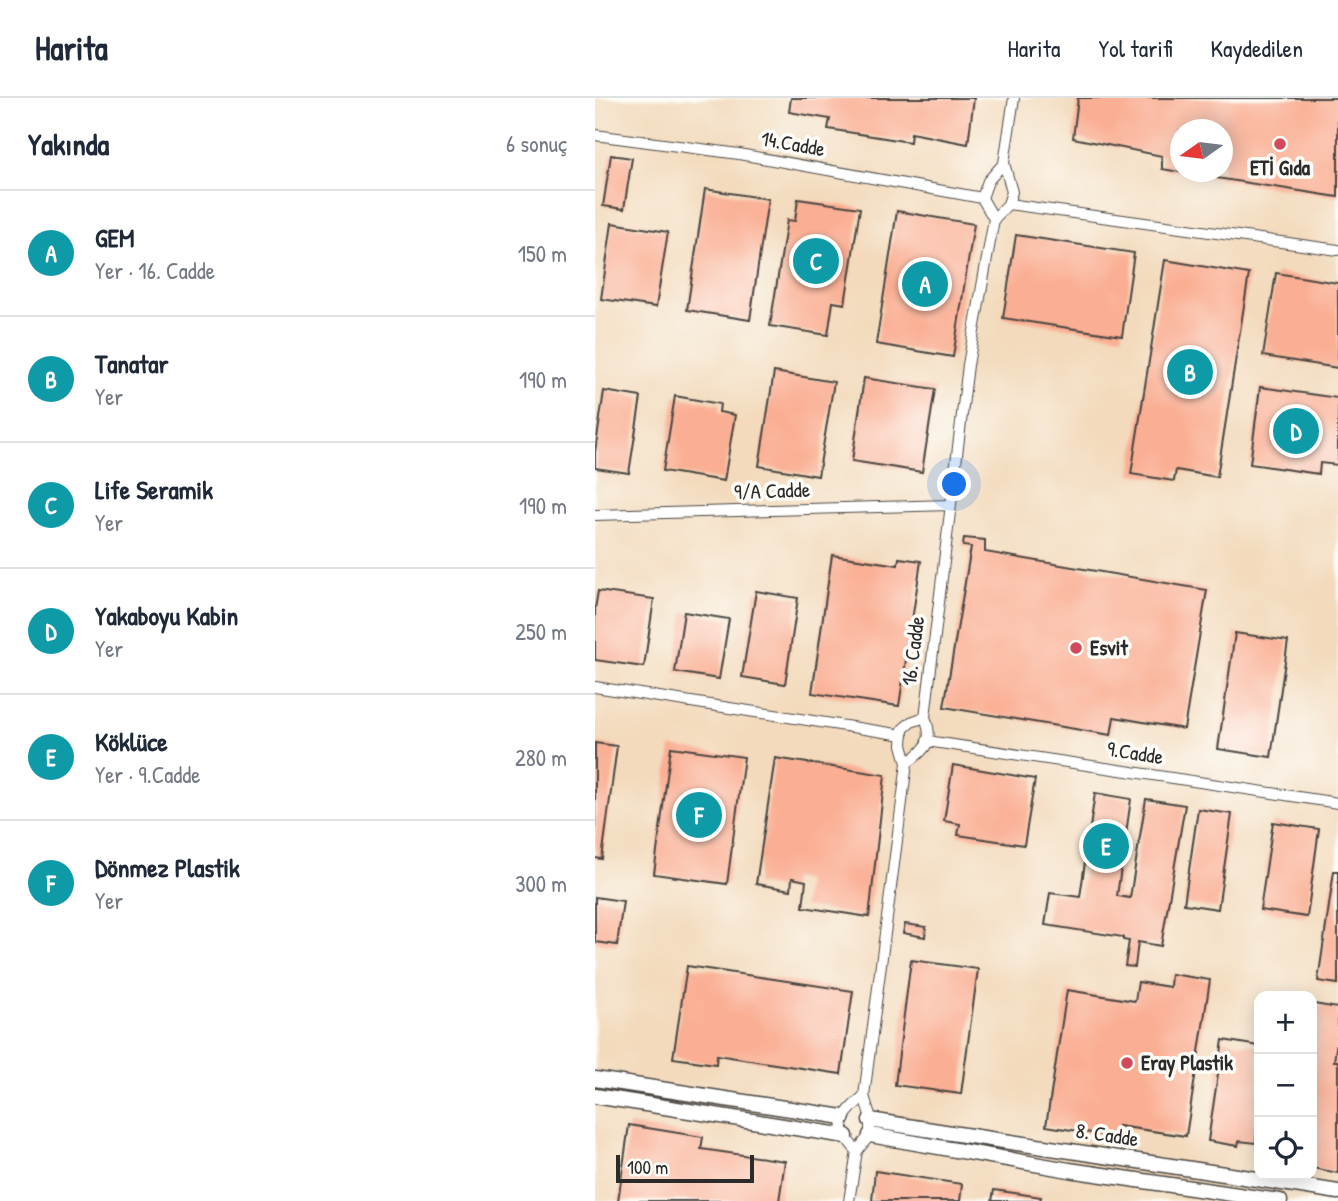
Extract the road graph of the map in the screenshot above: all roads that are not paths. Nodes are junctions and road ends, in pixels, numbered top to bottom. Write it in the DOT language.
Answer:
graph roads {
  1 [pos="1014,98"];
  2 [pos="595,135"];
  3 [pos="1004,163"];
  4 [pos="982,198"];
  5 [pos="1007,204"];
  6 [pos="994,219"];
  7 [pos="1338,250"];
  8 [pos="951,505"];
  9 [pos="595,515"];
  10 [pos="595,687"];
  11 [pos="925,717"];
  12 [pos="903,735"];
  13 [pos="927,741"];
  14 [pos="908,763"];
  15 [pos="1338,803"];
  16 [pos="595,1079"];
  17 [pos="595,1096"];
  18 [pos="864,1096"];
  19 [pos="843,1117"];
  20 [pos="870,1128"];
  21 [pos="846,1136"];
  22 [pos="857,1151"];
  23 [pos="1338,1192"];
  24 [pos="849,1201"];
  25 [pos="1280,1201"];
  1 -- 3 [label="street"];
  2 -- 4 [label="street, 14.Cadde"];
  3 -- 4 [label="street"];
  3 -- 5 [label="street"];
  4 -- 6 [label="street"];
  5 -- 6 [label="street"];
  5 -- 7 [label="street"];
  6 -- 8 [label="street, 16. Cadde"];
  8 -- 9 [label="street, 9/A Cadde"];
  8 -- 11 [label="street, 16. Cadde"];
  10 -- 12 [label="street"];
  11 -- 12 [label="street"];
  11 -- 13 [label="street, 16. Cadde"];
  12 -- 14 [label="street"];
  13 -- 14 [label="street"];
  13 -- 15 [label="street, 9.Cadde"];
  14 -- 18 [label="street"];
  16 -- 19 [label="street"];
  17 -- 21 [label="street"];
  18 -- 19 [label="street"];
  18 -- 20 [label="street"];
  19 -- 21 [label="street"];
  20 -- 22 [label="street"];
  20 -- 23 [label="street, 8. Cadde"];
  20 -- 25 [label="street, 8. Cadde"];
  21 -- 22 [label="street"];
  22 -- 24 [label="street"];
}
